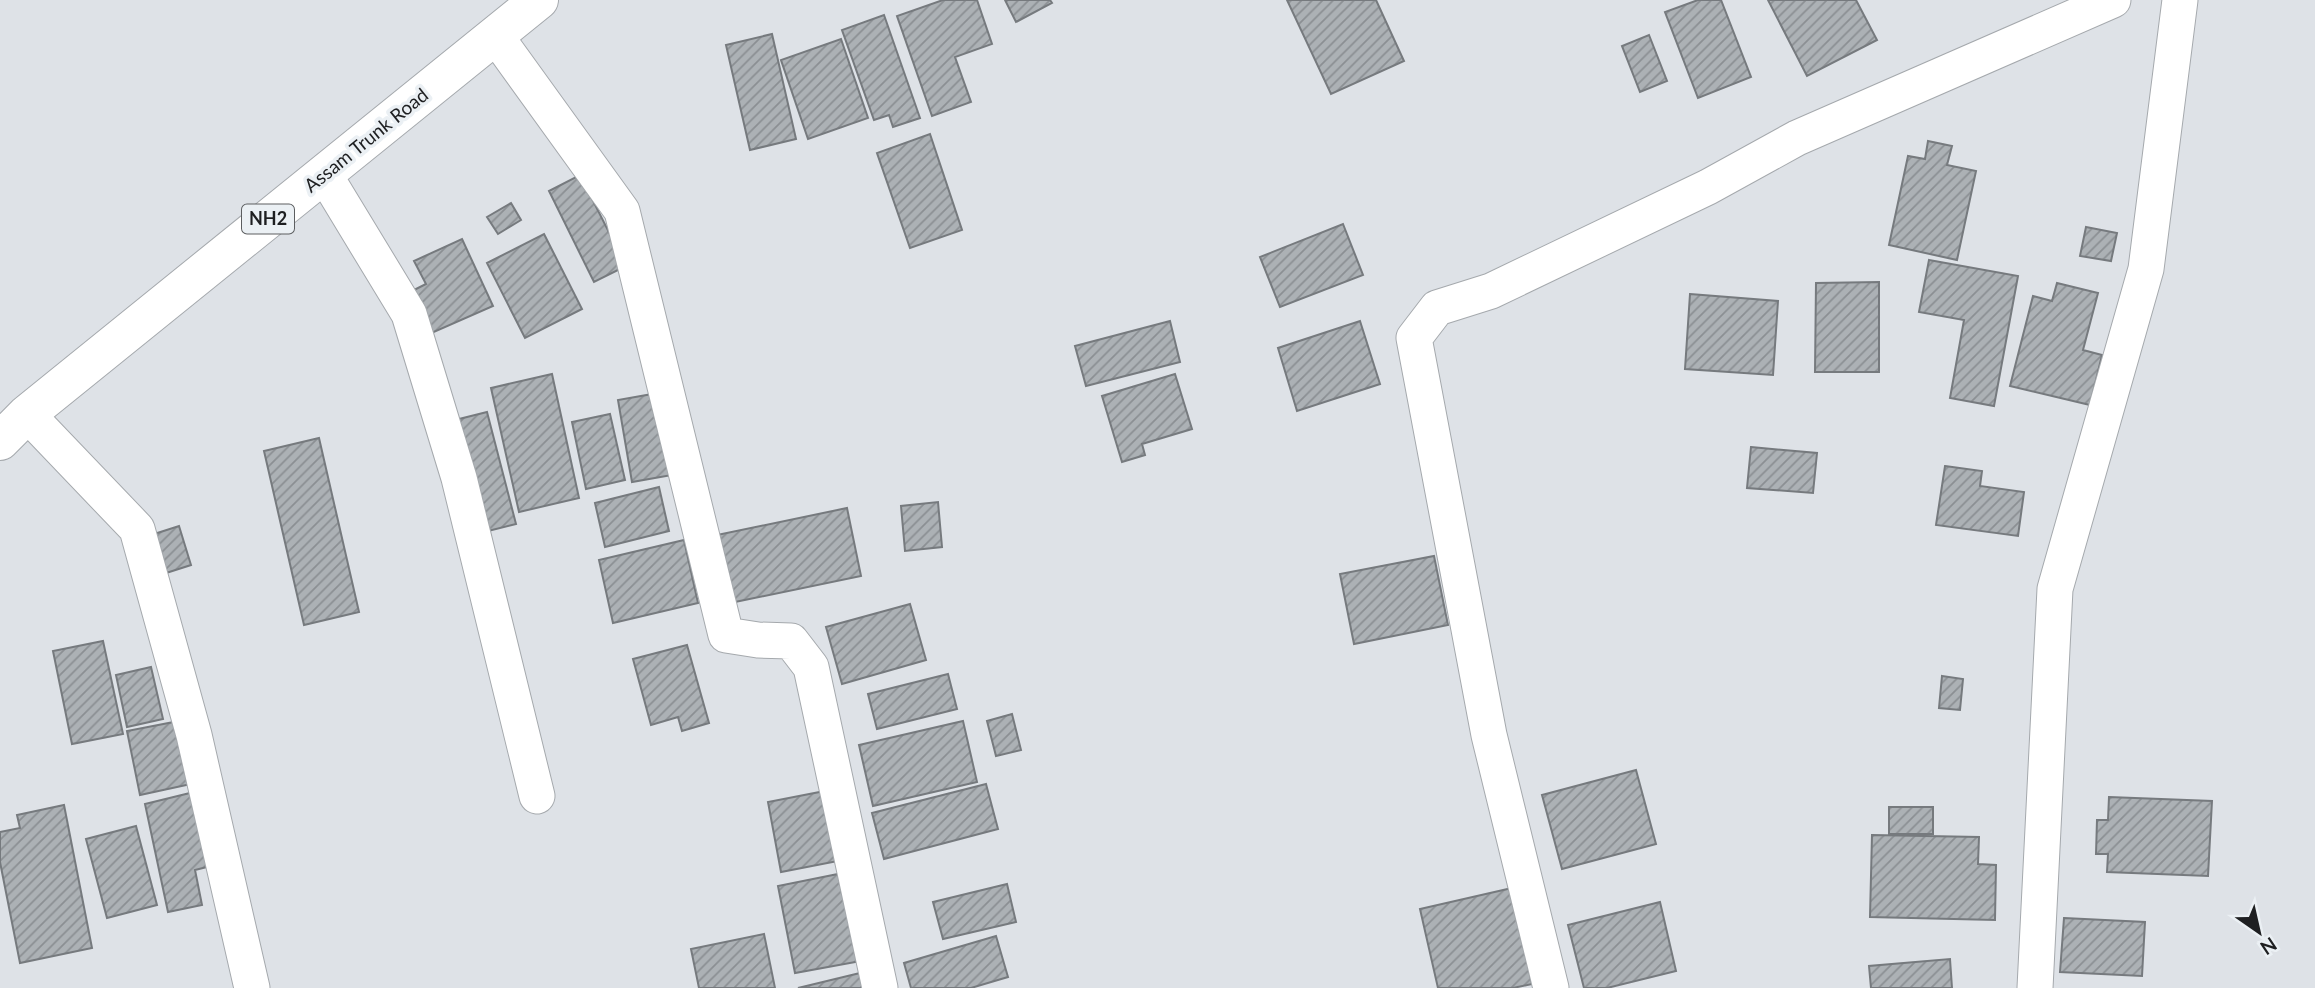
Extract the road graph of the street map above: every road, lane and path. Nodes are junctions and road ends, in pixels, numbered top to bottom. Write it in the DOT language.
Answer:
graph roads {
  1 [pos="539,0"];
  2 [pos="2113,0"];
  3 [pos="2180,0"];
  4 [pos="495,35"];
  5 [pos="324,174"];
  6 [pos="27,414"];
  7 [pos="0,441"];
  8 [pos="537,796"];
  9 [pos="252,988"];
  10 [pos="880,988"];
  11 [pos="1551,988"];
  12 [pos="2035,988"];
  1 -- 4 [label="highway, Assam Trunk Road / NH2"];
  2 -- 11 [label="street"];
  3 -- 12 [label="street"];
  4 -- 5 [label="highway, Assam Trunk Road / NH2"];
  4 -- 10 [label="street"];
  5 -- 6 [label="highway, Assam Trunk Road / NH2"];
  5 -- 8 [label="street"];
  6 -- 7 [label="highway, Assam Trunk Road / NH2"];
  6 -- 9 [label="street"];
}
